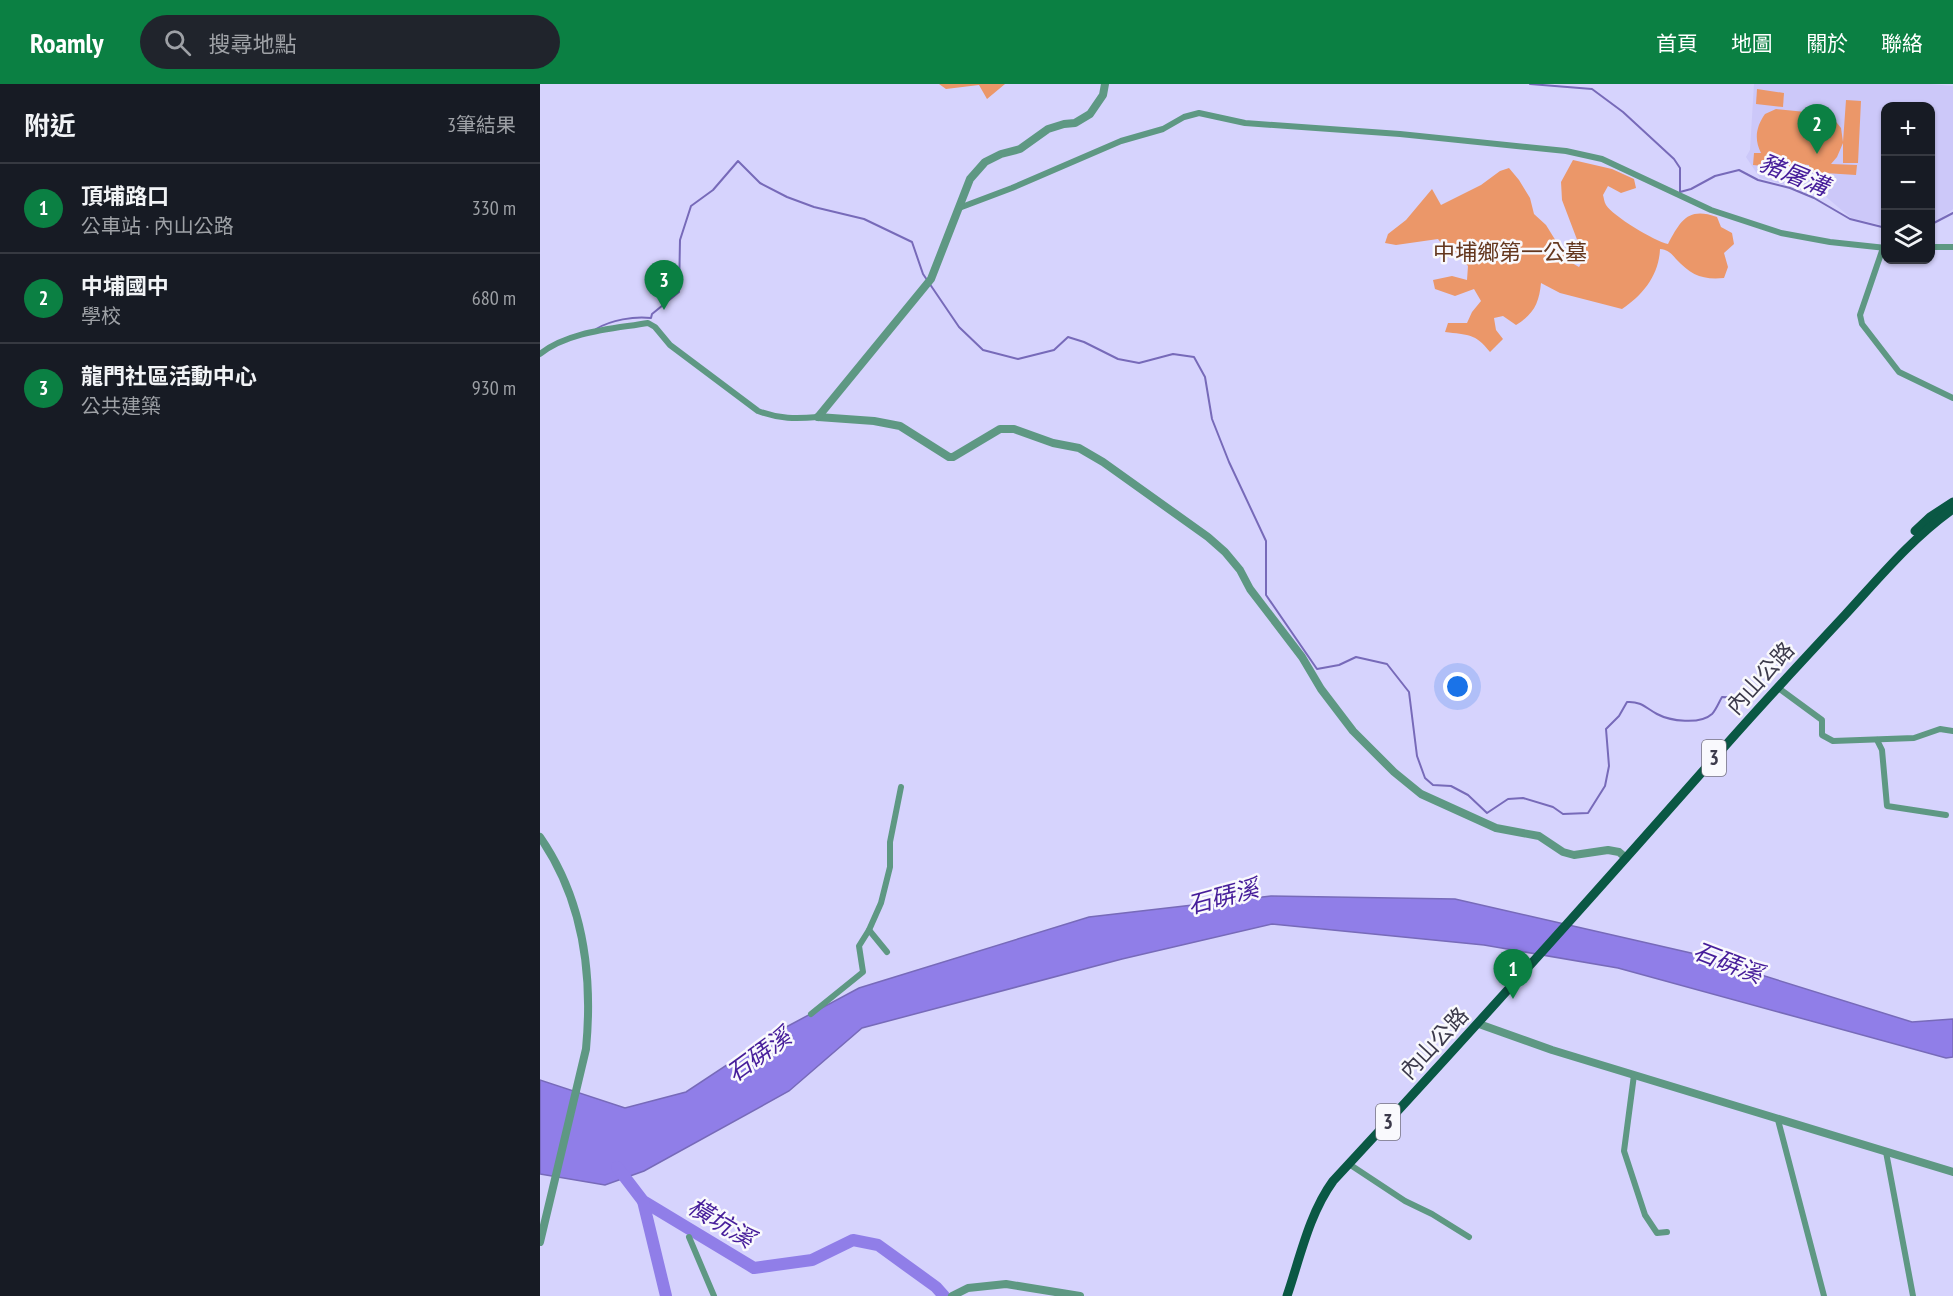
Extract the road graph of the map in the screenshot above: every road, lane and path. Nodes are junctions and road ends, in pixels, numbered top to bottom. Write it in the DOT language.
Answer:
graph roads {
  1 [pos="1105,84"];
  2 [pos="959,208"];
  3 [pos="1953,247"];
  4 [pos="1881,248"];
  5 [pos="1935,248"];
  6 [pos="1881,256"];
  7 [pos="540,354"];
  8 [pos="1953,398"];
  9 [pos="818,417"];
  10 [pos="1953,502"];
  11 [pos="1953,509"];
  12 [pos="1839,622"];
  13 [pos="1777,687"];
  14 [pos="1953,730"];
  15 [pos="1877,740"];
  16 [pos="901,787"];
  17 [pos="1946,815"];
  18 [pos="540,837"];
  19 [pos="1626,858"];
  20 [pos="869,930"];
  21 [pos="887,952"];
  22 [pos="811,1014"];
  23 [pos="1479,1024"];
  24 [pos="1634,1075"];
  25 [pos="1778,1120"];
  26 [pos="1886,1152"];
  27 [pos="1349,1164"];
  28 [pos="1953,1172"];
  29 [pos="1667,1232"];
  30 [pos="689,1237"];
  31 [pos="1468,1238"];
  32 [pos="540,1242"];
  33 [pos="954,1295"];
  34 [pos="714,1296"];
  35 [pos="1080,1296"];
  36 [pos="1287,1296"];
  37 [pos="1824,1296"];
  38 [pos="1913,1296"];
  1 -- 2 [label="street"];
  2 -- 4 [label="street"];
  2 -- 9 [label="street"];
  3 -- 5 [label="street"];
  6 -- 8 [label="street"];
  7 -- 9 [label="street"];
  9 -- 19 [label="street"];
  10 -- 12 [label="main road, 內山公路 / 3"];
  11 -- 12 [label="main road, 內山公路 / 3"];
  12 -- 13 [label="main road, 內山公路 / 3"];
  13 -- 15 [label="street"];
  13 -- 19 [label="main road, 內山公路 / 3"];
  14 -- 15 [label="street"];
  15 -- 17 [label="street"];
  16 -- 20 [label="street"];
  18 -- 32 [label="street"];
  19 -- 23 [label="main road, 內山公路 / 3"];
  20 -- 21 [label="street"];
  20 -- 22 [label="street"];
  23 -- 24 [label="street"];
  23 -- 27 [label="main road, 內山公路 / 3"];
  24 -- 25 [label="street"];
  24 -- 29 [label="street"];
  25 -- 26 [label="street"];
  25 -- 37 [label="street"];
  26 -- 28 [label="street"];
  26 -- 38 [label="street"];
  27 -- 31 [label="street"];
  27 -- 36 [label="main road, 內山公路 / 3"];
  30 -- 34 [label="street"];
  33 -- 35 [label="street"];
}
